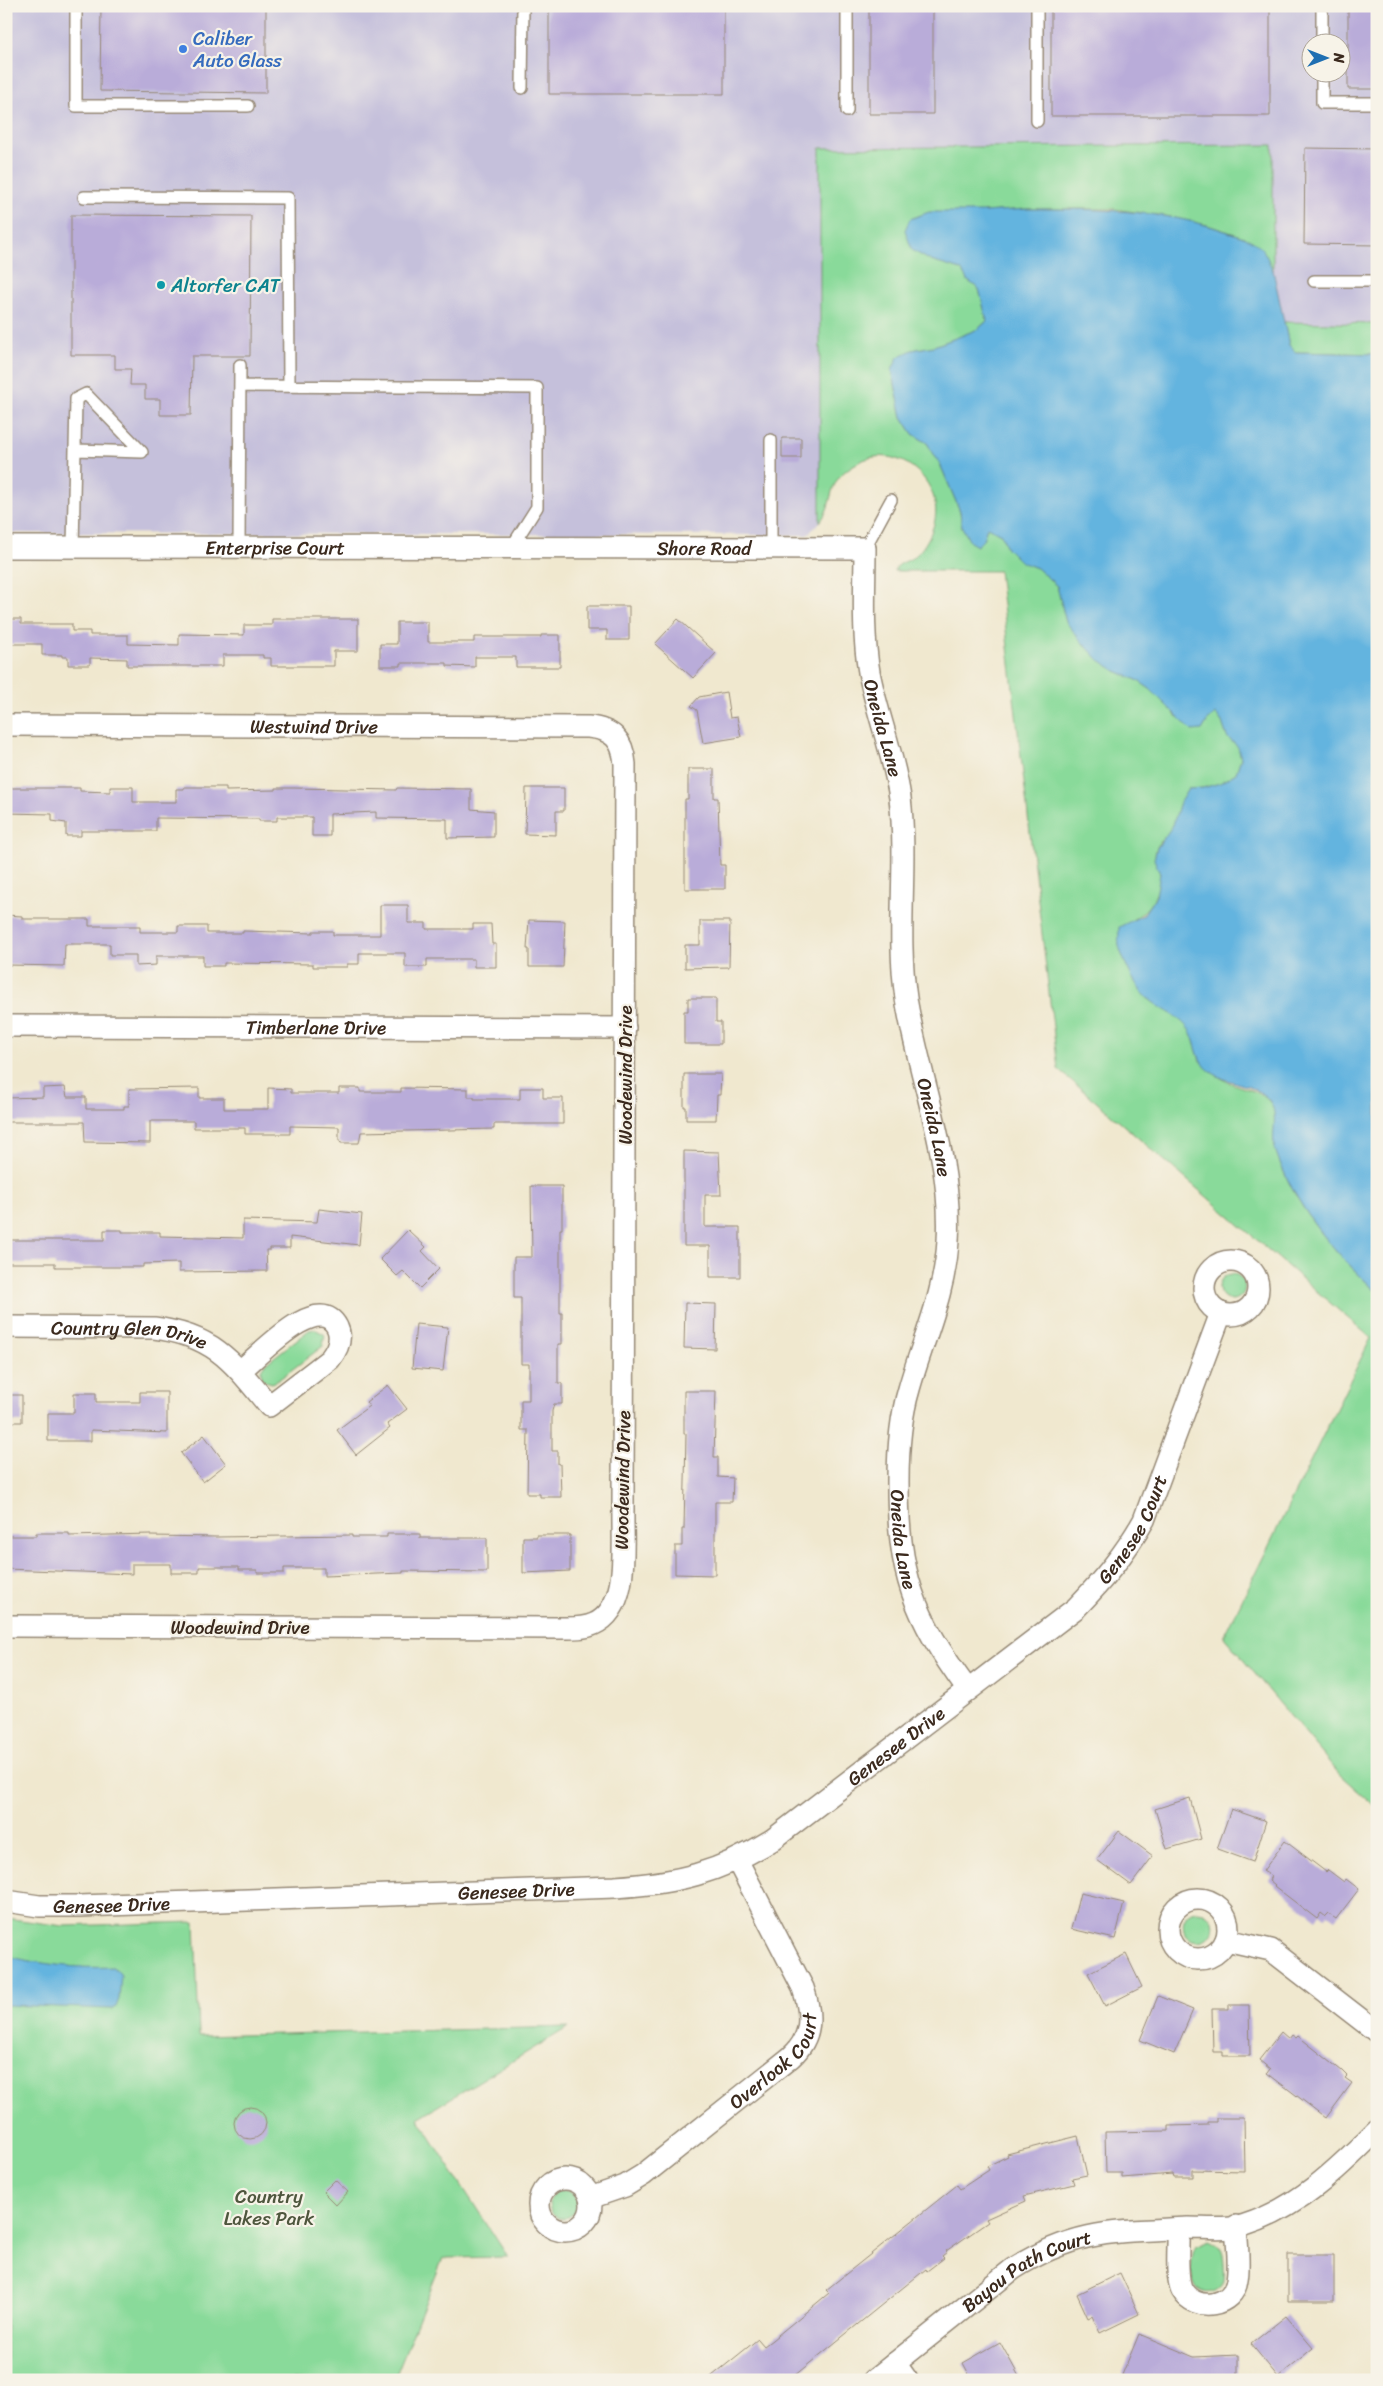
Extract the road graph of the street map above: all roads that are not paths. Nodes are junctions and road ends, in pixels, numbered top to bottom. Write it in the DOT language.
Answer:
graph roads {
  1 [pos="76,6"];
  2 [pos="523,6"];
  3 [pos="847,6"];
  4 [pos="1037,6"];
  5 [pos="1322,6"];
  6 [pos="1322,32"];
  7 [pos="1322,82"];
  8 [pos="522,88"];
  9 [pos="1377,103"];
  10 [pos="248,106"];
  11 [pos="847,111"];
  12 [pos="1037,121"];
  13 [pos="84,196"];
  14 [pos="1314,281"];
  15 [pos="1377,281"];
  16 [pos="240,364"];
  17 [pos="240,386"];
  18 [pos="289,386"];
  19 [pos="771,440"];
  20 [pos="76,450"];
  21 [pos="891,500"];
  22 [pos="6,547"];
  23 [pos="73,548"];
  24 [pos="238,548"];
  25 [pos="511,548"];
  26 [pos="542,548"];
  27 [pos="771,548"];
  28 [pos="865,548"];
  29 [pos="6,725"];
  30 [pos="617,738"];
  31 [pos="6,1026"];
  32 [pos="625,1028"];
  33 [pos="1221,1313"];
  34 [pos="6,1328"];
  35 [pos="240,1372"];
  36 [pos="6,1626"];
  37 [pos="967,1689"];
  38 [pos="737,1860"];
  39 [pos="6,1901"];
  40 [pos="1226,1940"];
  41 [pos="1377,2032"];
  42 [pos="1377,2130"];
  43 [pos="590,2198"];
  44 [pos="1236,2226"];
  45 [pos="1178,2229"];
  46 [pos="901,2371"];
  47 [pos="874,2380"];
  1 -- 10 [label="lane"];
  2 -- 8 [label="lane"];
  3 -- 11 [label="lane"];
  4 -- 12 [label="lane"];
  5 -- 6 [label="lane"];
  7 -- 9 [label="lane"];
  13 -- 18 [label="lane"];
  14 -- 15 [label="lane"];
  16 -- 17 [label="lane"];
  17 -- 18 [label="lane"];
  17 -- 24 [label="lane"];
  18 -- 25 [label="lane"];
  19 -- 27 [label="lane"];
  20 -- 20 [label="lane"];
  20 -- 23 [label="lane"];
  21 -- 28 [label="lane"];
  22 -- 23 [label="street, Enterprise Court"];
  23 -- 24 [label="street, Enterprise Court"];
  24 -- 25 [label="street, Enterprise Court"];
  25 -- 26 [label="street, Enterprise Court"];
  26 -- 27 [label="street, Shore Road"];
  27 -- 28 [label="street, Shore Road"];
  28 -- 37 [label="street, Oneida Lane"];
  29 -- 30 [label="street, Westwind Drive"];
  30 -- 32 [label="street, Woodewind Drive"];
  31 -- 32 [label="street, Timberlane Drive"];
  32 -- 36 [label="street, Woodewind Drive"];
  33 -- 37 [label="street, Genesee Court"];
  34 -- 35 [label="street, Country Glen Drive"];
  35 -- 35 [label="street, Country Glen Drive"];
  37 -- 38 [label="street, Genesee Drive"];
  38 -- 39 [label="street, Genesee Drive"];
  38 -- 43 [label="street, Overlook Court"];
  40 -- 41 [label="street"];
  42 -- 44 [label="street, Bayou Path Court"];
  44 -- 45 [label="street, Bayou Path Court"];
  44 -- 45 [label="street"];
  45 -- 46 [label="street, Bayou Path Court"];
  46 -- 47 [label="street, Bayou Path Court"];
}
